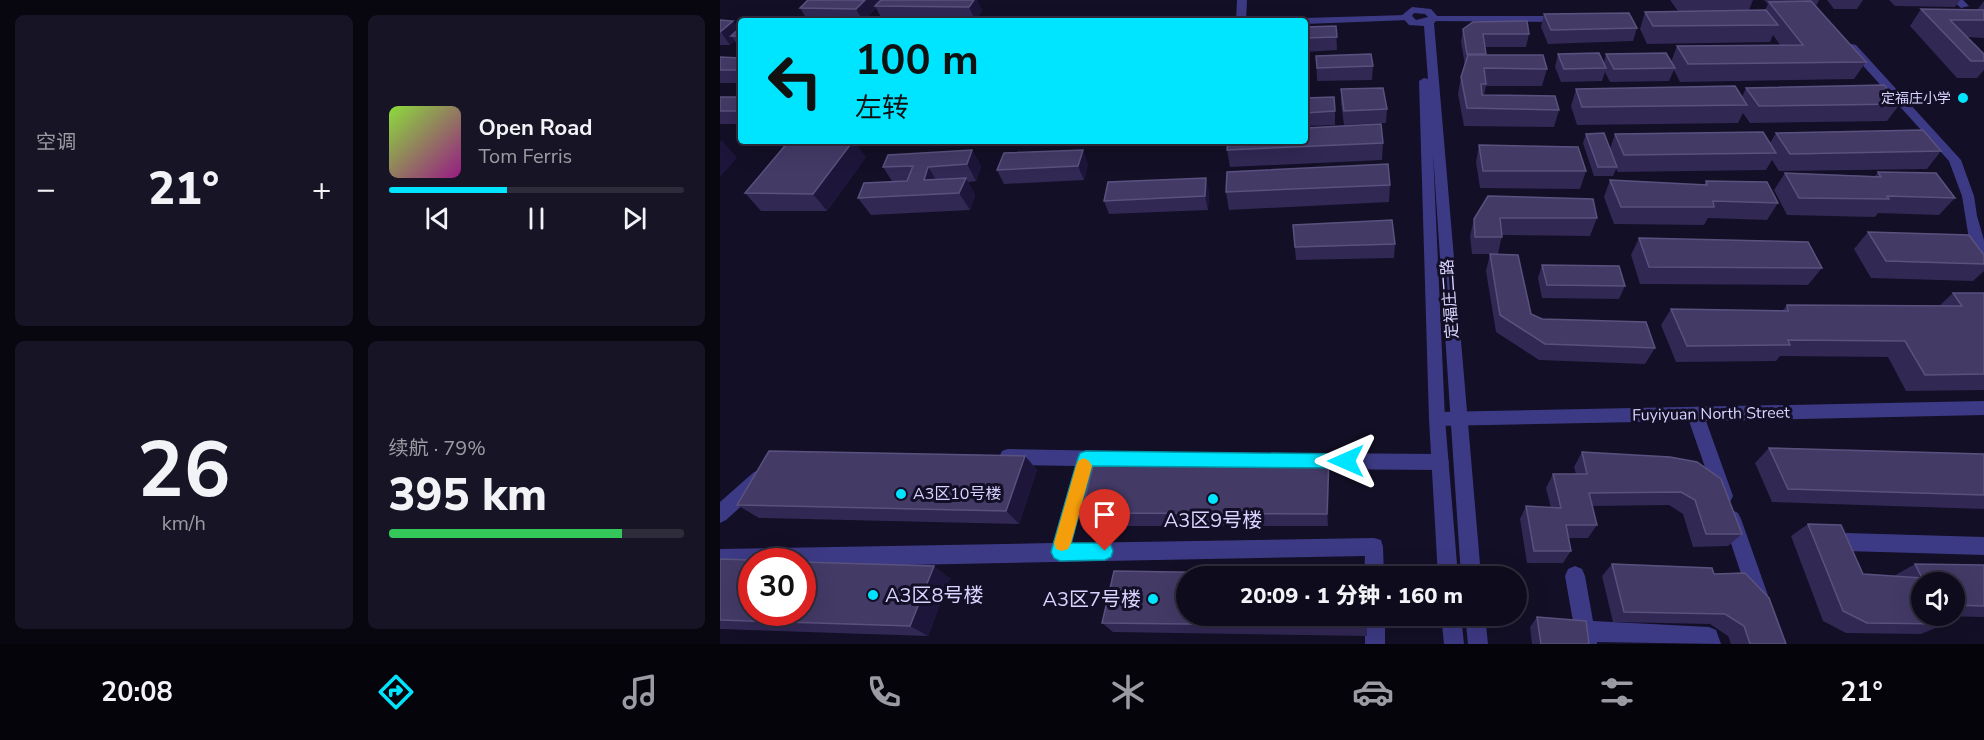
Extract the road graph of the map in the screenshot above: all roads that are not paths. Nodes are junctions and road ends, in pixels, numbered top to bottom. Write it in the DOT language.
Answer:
graph roads {
  1 [pos="1242,0"];
  2 [pos="1408,0"];
  3 [pos="1415,10"];
  4 [pos="1241,18"];
  5 [pos="1406,18"];
  6 [pos="1578,19"];
  7 [pos="1308,21"];
  8 [pos="1428,22"];
  9 [pos="1842,36"];
  10 [pos="1984,250"];
  11 [pos="1984,408"];
  12 [pos="1695,414"];
  13 [pos="1437,419"];
  14 [pos="1459,419"];
  15 [pos="992,457"];
  16 [pos="1086,458"];
  17 [pos="1133,459"];
  18 [pos="1286,461"];
  19 [pos="1440,462"];
  20 [pos="771,468"];
  21 [pos="720,514"];
  22 [pos="1846,542"];
  23 [pos="1984,546"];
  24 [pos="1060,552"];
  25 [pos="720,560"];
  26 [pos="1374,566"];
  27 [pos="1448,566"];
  28 [pos="1470,566"];
  29 [pos="1575,576"];
  30 [pos="1767,622"];
  31 [pos="1375,626"];
  32 [pos="1452,626"];
  33 [pos="1476,626"];
  34 [pos="1586,637"];
  35 [pos="1375,644"];
  36 [pos="1454,644"];
  37 [pos="1478,644"];
  38 [pos="1711,644"];
  1 -- 4 [label="street"];
  2 -- 3 [label="street"];
  3 -- 5 [label="street"];
  3 -- 8 [label="street"];
  5 -- 7 [label="street"];
  5 -- 8 [label="street"];
  6 -- 8 [label="street"];
  8 -- 13 [label="street, 定福庄二路"];
  8 -- 14 [label="street, 定福庄二路"];
  9 -- 10 [label="street"];
  11 -- 12 [label="street, Fuyiyuan North Street"];
  12 -- 14 [label="street, Fuyiyuan North Street"];
  12 -- 30 [label="street"];
  13 -- 14 [label="street, Fuyiyuan North Street"];
  13 -- 19 [label="street, 定福庄二路"];
  14 -- 28 [label="street, 定福庄二路"];
  15 -- 16 [label="street"];
  16 -- 17 [label="street"];
  16 -- 24 [label="street"];
  18 -- 19 [label="street"];
  19 -- 27 [label="street, 定福庄二路"];
  20 -- 21 [label="street"];
  22 -- 23 [label="street"];
  24 -- 25 [label="street"];
  24 -- 26 [label="street"];
  29 -- 34 [label="street"];
  31 -- 35 [label="street"];
  32 -- 36 [label="street"];
  33 -- 37 [label="street"];
  34 -- 38 [label="street"];
}
